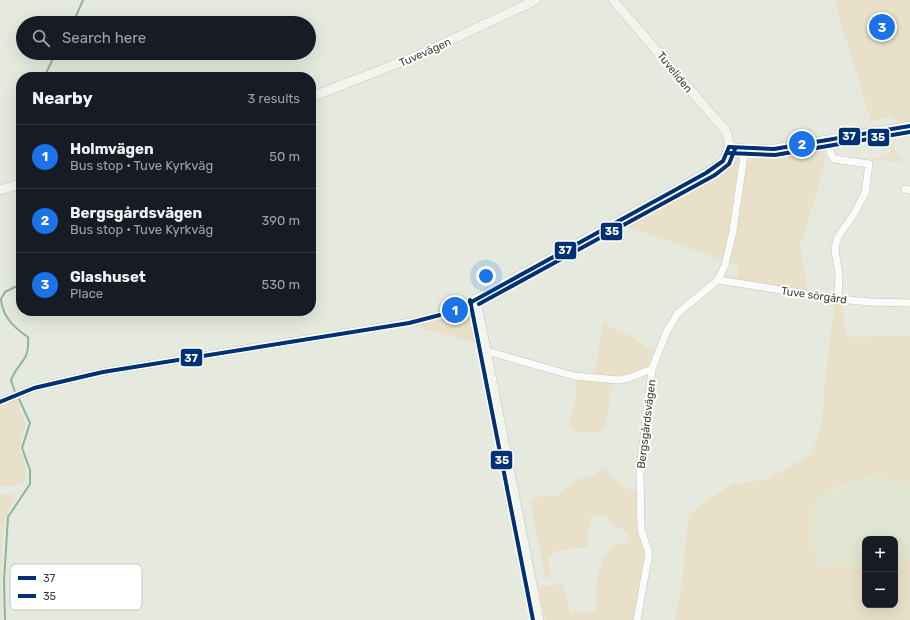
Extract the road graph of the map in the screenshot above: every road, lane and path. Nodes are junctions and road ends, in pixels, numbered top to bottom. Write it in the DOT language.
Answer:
graph roads {
  1 [pos="536,0"];
  2 [pos="614,0"];
  3 [pos="316,95"];
  4 [pos="910,126"];
  5 [pos="829,139"];
  6 [pos="729,147"];
  7 [pos="745,149"];
  8 [pos="16,185"];
  9 [pos="0,190"];
  10 [pos="718,280"];
  11 [pos="476,299"];
  12 [pos="838,299"];
  13 [pos="910,303"];
  14 [pos="487,350"];
  15 [pos="652,369"];
  16 [pos="0,402"];
  17 [pos="539,620"];
  18 [pos="637,620"];
  1 -- 3 [label="street, Tuvevägen"];
  2 -- 6 [label="street, Tuveliden"];
  4 -- 5 [label="street"];
  5 -- 7 [label="street"];
  5 -- 12 [label="street"];
  6 -- 7 [label="street"];
  6 -- 11 [label="street"];
  7 -- 10 [label="street, Bergsgårdsvägen"];
  8 -- 9 [label="street"];
  10 -- 12 [label="street, Tuve sörgård"];
  10 -- 15 [label="street, Bergsgårdsvägen"];
  11 -- 14 [label="street"];
  11 -- 16 [label="street"];
  12 -- 13 [label="street, Tuve sörgård"];
  14 -- 15 [label="street, Bergsgårdsvägen"];
  14 -- 17 [label="street"];
  15 -- 18 [label="street, Bergsgårdsvägen"];
}
